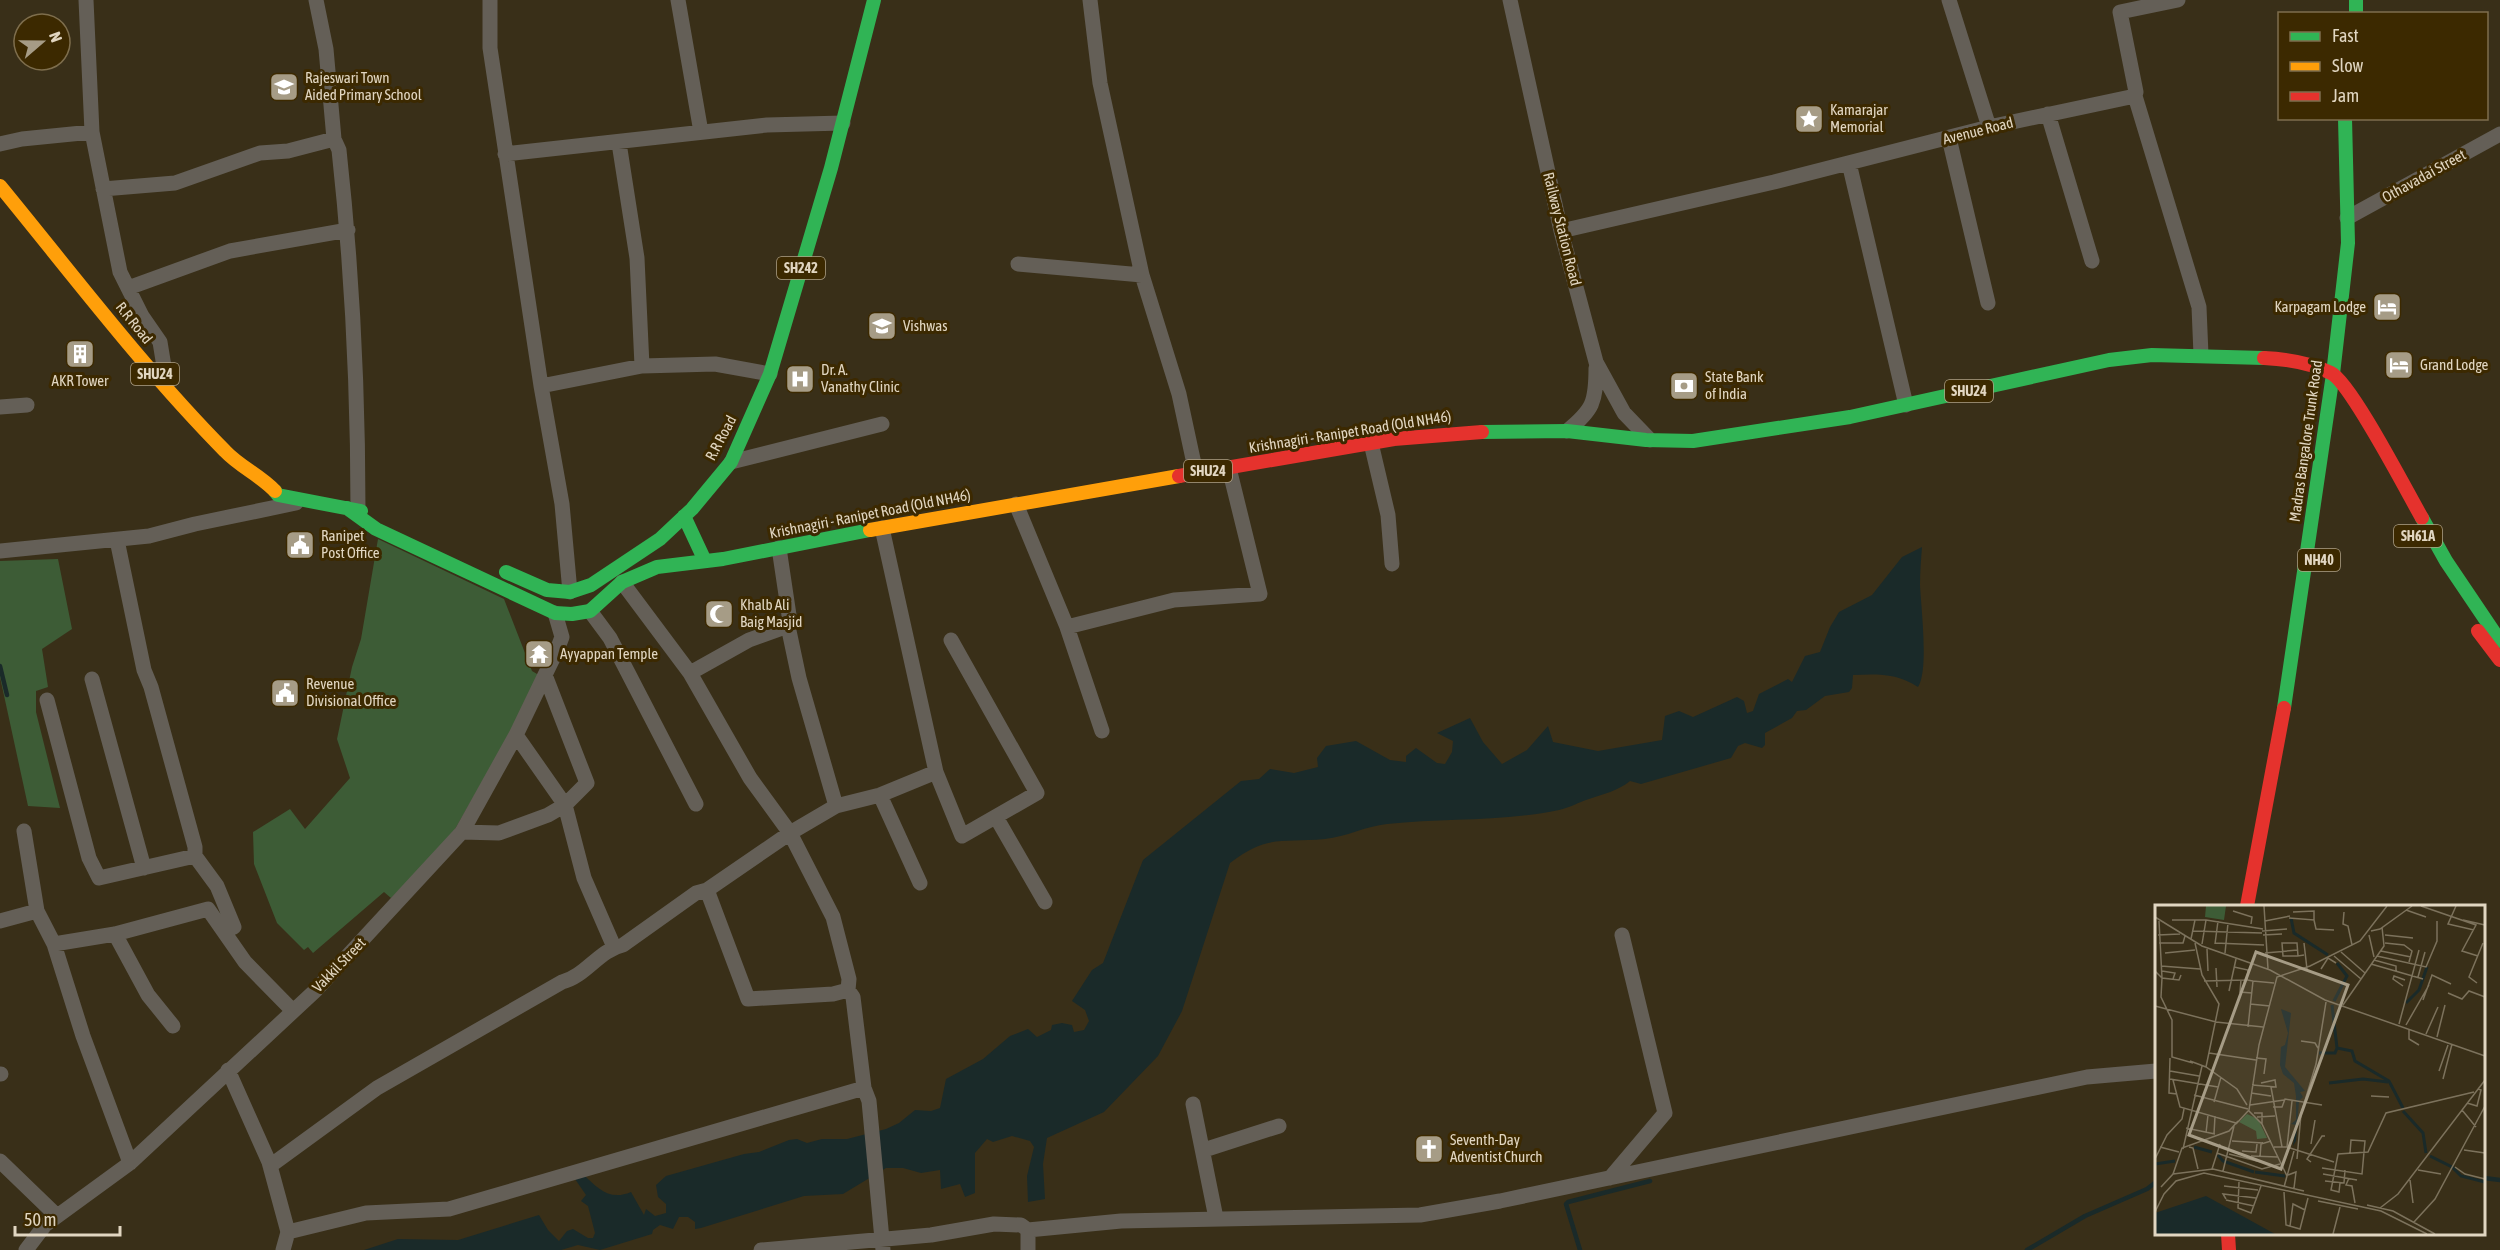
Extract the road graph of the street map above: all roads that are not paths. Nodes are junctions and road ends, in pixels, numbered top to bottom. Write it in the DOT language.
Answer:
graph roads {
  1 [pos="86,0"];
  2 [pos="316,0"];
  3 [pos="490,0"];
  4 [pos="678,0"];
  5 [pos="874,0"];
  6 [pos="1089,0"];
  7 [pos="1510,0"];
  8 [pos="1949,0"];
  9 [pos="2178,0"];
  10 [pos="2119,6"];
  11 [pos="2135,96"];
  12 [pos="2048,114"];
  13 [pos="2345,120"];
  14 [pos="2358,120"];
  15 [pos="843,123"];
  16 [pos="1989,127"];
  17 [pos="92,132"];
  18 [pos="701,132"];
  19 [pos="2500,134"];
  20 [pos="1949,138"];
  21 [pos="334,139"];
  22 [pos="619,143"];
  23 [pos="0,144"];
  24 [pos="505,154"];
  25 [pos="1849,163"];
  26 [pos="0,186"];
  27 [pos="103,189"];
  28 [pos="0,203"];
  29 [pos="2353,215"];
  30 [pos="348,230"];
  31 [pos="1561,231"];
  32 [pos="2092,261"];
  33 [pos="1018,264"];
  34 [pos="1142,276"];
  35 [pos="128,288"];
  36 [pos="1988,303"];
  37 [pos="2353,320"];
  38 [pos="2201,355"];
  39 [pos="2287,359"];
  40 [pos="1596,362"];
  41 [pos="642,366"];
  42 [pos="2349,367"];
  43 [pos="770,374"];
  44 [pos="2332,374"];
  45 [pos="2303,375"];
  46 [pos="541,386"];
  47 [pos="167,389"];
  48 [pos="2347,391"];
  49 [pos="2324,396"];
  50 [pos="27,405"];
  51 [pos="1906,405"];
  52 [pos="0,407"];
  53 [pos="2342,413"];
  54 [pos="882,424"];
  55 [pos="1567,431"];
  56 [pos="1652,441"];
  57 [pos="1371,443"];
  58 [pos="731,462"];
  59 [pos="1229,468"];
  60 [pos="1196,473"];
  61 [pos="278,495"];
  62 [pos="309,500"];
  63 [pos="1016,504"];
  64 [pos="352,509"];
  65 [pos="684,516"];
  66 [pos="882,528"];
  67 [pos="376,529"];
  68 [pos="117,540"];
  69 [pos="779,548"];
  70 [pos="0,551"];
  71 [pos="705,561"];
  72 [pos="1392,564"];
  73 [pos="495,567"];
  74 [pos="622,582"];
  75 [pos="570,592"];
  76 [pos="590,611"];
  77 [pos="555,613"];
  78 [pos="788,626"];
  79 [pos="1067,627"];
  80 [pos="951,640"];
  81 [pos="2500,641"];
  82 [pos="2500,660"];
  83 [pos="690,673"];
  84 [pos="545,675"];
  85 [pos="92,680"];
  86 [pos="47,699"];
  87 [pos="1102,731"];
  88 [pos="516,735"];
  89 [pos="936,772"];
  90 [pos="880,795"];
  91 [pos="696,804"];
  92 [pos="565,805"];
  93 [pos="836,806"];
  94 [pos="996,817"];
  95 [pos="24,831"];
  96 [pos="462,832"];
  97 [pos="790,833"];
  98 [pos="195,856"];
  99 [pos="144,868"];
  100 [pos="920,883"];
  101 [pos="707,890"];
  102 [pos="1045,902"];
  103 [pos="2247,905"];
  104 [pos="2260,905"];
  105 [pos="37,911"];
  106 [pos="0,921"];
  107 [pos="234,927"];
  108 [pos="115,934"];
  109 [pos="1622,935"];
  110 [pos="54,944"];
  111 [pos="614,947"];
  112 [pos="848,990"];
  113 [pos="293,1011"];
  114 [pos="174,1026"];
  115 [pos="228,1070"];
  116 [pos="2155,1071"];
  117 [pos="864,1088"];
  118 [pos="1193,1104"];
  119 [pos="1279,1126"];
  120 [pos="1204,1150"];
  121 [pos="0,1161"];
  122 [pos="130,1162"];
  123 [pos="270,1166"];
  124 [pos="1610,1178"];
  125 [pos="57,1216"];
  126 [pos="1216,1218"];
  127 [pos="1028,1230"];
  128 [pos="288,1232"];
  129 [pos="2228,1235"];
  130 [pos="2239,1235"];
  131 [pos="883,1244"];
  132 [pos="26,1250"];
  133 [pos="283,1250"];
  134 [pos="761,1250"];
  135 [pos="1028,1250"];
  136 [pos="2229,1250"];
  137 [pos="2240,1250"];
  1 -- 17 [label="street"];
  2 -- 21 [label="street"];
  3 -- 24 [label="street"];
  4 -- 18 [label="street"];
  5 -- 15 [label="main road, R.R Road / SH242"];
  6 -- 34 [label="street"];
  7 -- 31 [label="street, Railway Station Road"];
  8 -- 16 [label="street"];
  9 -- 10 [label="street"];
  10 -- 11 [label="street"];
  11 -- 12 [label="street, Avenue Road"];
  11 -- 38 [label="street"];
  12 -- 16 [label="street, Avenue Road"];
  12 -- 32 [label="street"];
  13 -- 29 [label="main road, Madras Bangalore Trunk Road / NH40"];
  14 -- 29 [label="main road, Madras Bangalore Trunk Road / NH40"];
  15 -- 18 [label="street"];
  15 -- 43 [label="main road, R.R Road / SH242"];
  16 -- 20 [label="street, Avenue Road"];
  17 -- 23 [label="street"];
  17 -- 27 [label="street"];
  18 -- 22 [label="street"];
  19 -- 29 [label="street, Othavadai Street"];
  20 -- 25 [label="street, Avenue Road"];
  20 -- 36 [label="street"];
  21 -- 27 [label="street"];
  21 -- 30 [label="street"];
  22 -- 24 [label="street"];
  22 -- 41 [label="street"];
  24 -- 46 [label="street"];
  25 -- 31 [label="street, Avenue Road"];
  25 -- 51 [label="street"];
  26 -- 47 [label="main road, R.R Road / SHU24"];
  27 -- 35 [label="street"];
  28 -- 61 [label="main road, R.R Road / SHU24"];
  29 -- 37 [label="main road, NH40"];
  29 -- 44 [label="main road, Madras Bangalore Trunk Road / NH40"];
  30 -- 35 [label="street"];
  30 -- 64 [label="street"];
  31 -- 40 [label="street, Railway Station Road"];
  33 -- 34 [label="street"];
  34 -- 60 [label="street"];
  35 -- 47 [label="street"];
  38 -- 39 [label="main road, Krishnagiri - Ranipet Road (Old NH46) / SHU24"];
  38 -- 51 [label="main road, Krishnagiri - Ranipet Road (Old NH46) / SHU24"];
  39 -- 44 [label="main road, Krishnagiri - Ranipet Road (Old NH46)"];
  39 -- 45 [label="main road"];
  40 -- 55 [label="street"];
  40 -- 56 [label="street, Railway Station Road"];
  41 -- 43 [label="street"];
  41 -- 46 [label="street"];
  42 -- 48 [label="main road, NH40"];
  43 -- 58 [label="main road, R.R Road / SH242"];
  44 -- 48 [label="main road"];
  44 -- 49 [label="main road, Madras Bangalore Trunk Road / NH40"];
  46 -- 75 [label="street"];
  47 -- 61 [label="main road, R.R Road / SHU24"];
  48 -- 53 [label="main road, NH40"];
  48 -- 81 [label="main road"];
  49 -- 53 [label="main road"];
  49 -- 103 [label="main road, Madras Bangalore Trunk Road / NH40"];
  50 -- 52 [label="street"];
  51 -- 56 [label="main road, Krishnagiri - Ranipet Road (Old NH46) / SHU24"];
  53 -- 82 [label="main road, SH61A"];
  53 -- 104 [label="main road, NH40"];
  54 -- 58 [label="street"];
  55 -- 56 [label="main road, Krishnagiri - Ranipet Road (Old NH46) / SHU24"];
  55 -- 57 [label="main road, Krishnagiri - Ranipet Road (Old NH46) / SHU24"];
  57 -- 59 [label="main road, Krishnagiri - Ranipet Road (Old NH46) / SHU24"];
  57 -- 72 [label="street"];
  58 -- 65 [label="main road, R.R Road / SH242"];
  59 -- 60 [label="main road, Krishnagiri - Ranipet Road (Old NH46) / SHU24"];
  59 -- 79 [label="street"];
  60 -- 63 [label="main road, Krishnagiri - Ranipet Road (Old NH46) / SHU24"];
  61 -- 62 [label="main road, R.R Road / SHU24"];
  62 -- 64 [label="main road, R.R Road / SHU24"];
  62 -- 68 [label="street"];
  63 -- 66 [label="main road, Krishnagiri - Ranipet Road (Old NH46) / SHU24"];
  63 -- 79 [label="street"];
  64 -- 67 [label="main road, R.R Road / SHU24"];
  64 -- 67 [label="main road, R.R Road / SHU24"];
  65 -- 71 [label="main road"];
  65 -- 75 [label="main road, R.R Road"];
  66 -- 69 [label="main road, Krishnagiri - Ranipet Road (Old NH46) / SHU24"];
  66 -- 89 [label="street"];
  67 -- 77 [label="main road, R.R Road / SHU24"];
  68 -- 70 [label="street"];
  68 -- 98 [label="street"];
  69 -- 71 [label="main road, Krishnagiri - Ranipet Road (Old NH46) / SHU24"];
  69 -- 78 [label="street"];
  71 -- 74 [label="main road, SHU24"];
  73 -- 75 [label="main road"];
  74 -- 76 [label="main road, SHU24"];
  74 -- 83 [label="street"];
  76 -- 77 [label="main road, R.R Road / SHU24"];
  76 -- 91 [label="street"];
  77 -- 84 [label="street, Vakkil Street"];
  78 -- 83 [label="street"];
  78 -- 93 [label="street"];
  79 -- 87 [label="street"];
  80 -- 94 [label="street"];
  83 -- 97 [label="street"];
  84 -- 88 [label="street, Vakkil Street"];
  84 -- 92 [label="street"];
  85 -- 99 [label="street"];
  86 -- 99 [label="street"];
  88 -- 92 [label="street"];
  88 -- 96 [label="street, Vakkil Street"];
  89 -- 90 [label="street"];
  89 -- 94 [label="street"];
  90 -- 93 [label="street"];
  90 -- 100 [label="street"];
  92 -- 96 [label="street"];
  92 -- 111 [label="street"];
  93 -- 97 [label="street"];
  94 -- 102 [label="street"];
  95 -- 105 [label="street"];
  96 -- 113 [label="street, Vakkil Street"];
  97 -- 101 [label="street"];
  97 -- 112 [label="street"];
  98 -- 99 [label="street"];
  98 -- 107 [label="street"];
  101 -- 111 [label="street"];
  101 -- 112 [label="street"];
  105 -- 106 [label="street"];
  105 -- 110 [label="street"];
  108 -- 110 [label="street"];
  108 -- 113 [label="street"];
  108 -- 114 [label="street"];
  109 -- 124 [label="street"];
  110 -- 122 [label="street"];
  111 -- 123 [label="street"];
  112 -- 117 [label="street"];
  113 -- 115 [label="street, Vakkil Street"];
  115 -- 122 [label="street, Vakkil Street"];
  115 -- 123 [label="street"];
  116 -- 124 [label="street"];
  117 -- 128 [label="street"];
  117 -- 131 [label="street"];
  118 -- 120 [label="street"];
  119 -- 120 [label="street"];
  120 -- 126 [label="street"];
  121 -- 125 [label="street"];
  122 -- 125 [label="street, Vakkil Street"];
  123 -- 128 [label="street"];
  124 -- 126 [label="street"];
  125 -- 132 [label="street, Vakkil Street"];
  126 -- 127 [label="street"];
  127 -- 131 [label="street"];
  127 -- 135 [label="street"];
  128 -- 133 [label="street"];
  129 -- 136 [label="main road"];
  130 -- 137 [label="main road"];
  131 -- 134 [label="street"];
}
